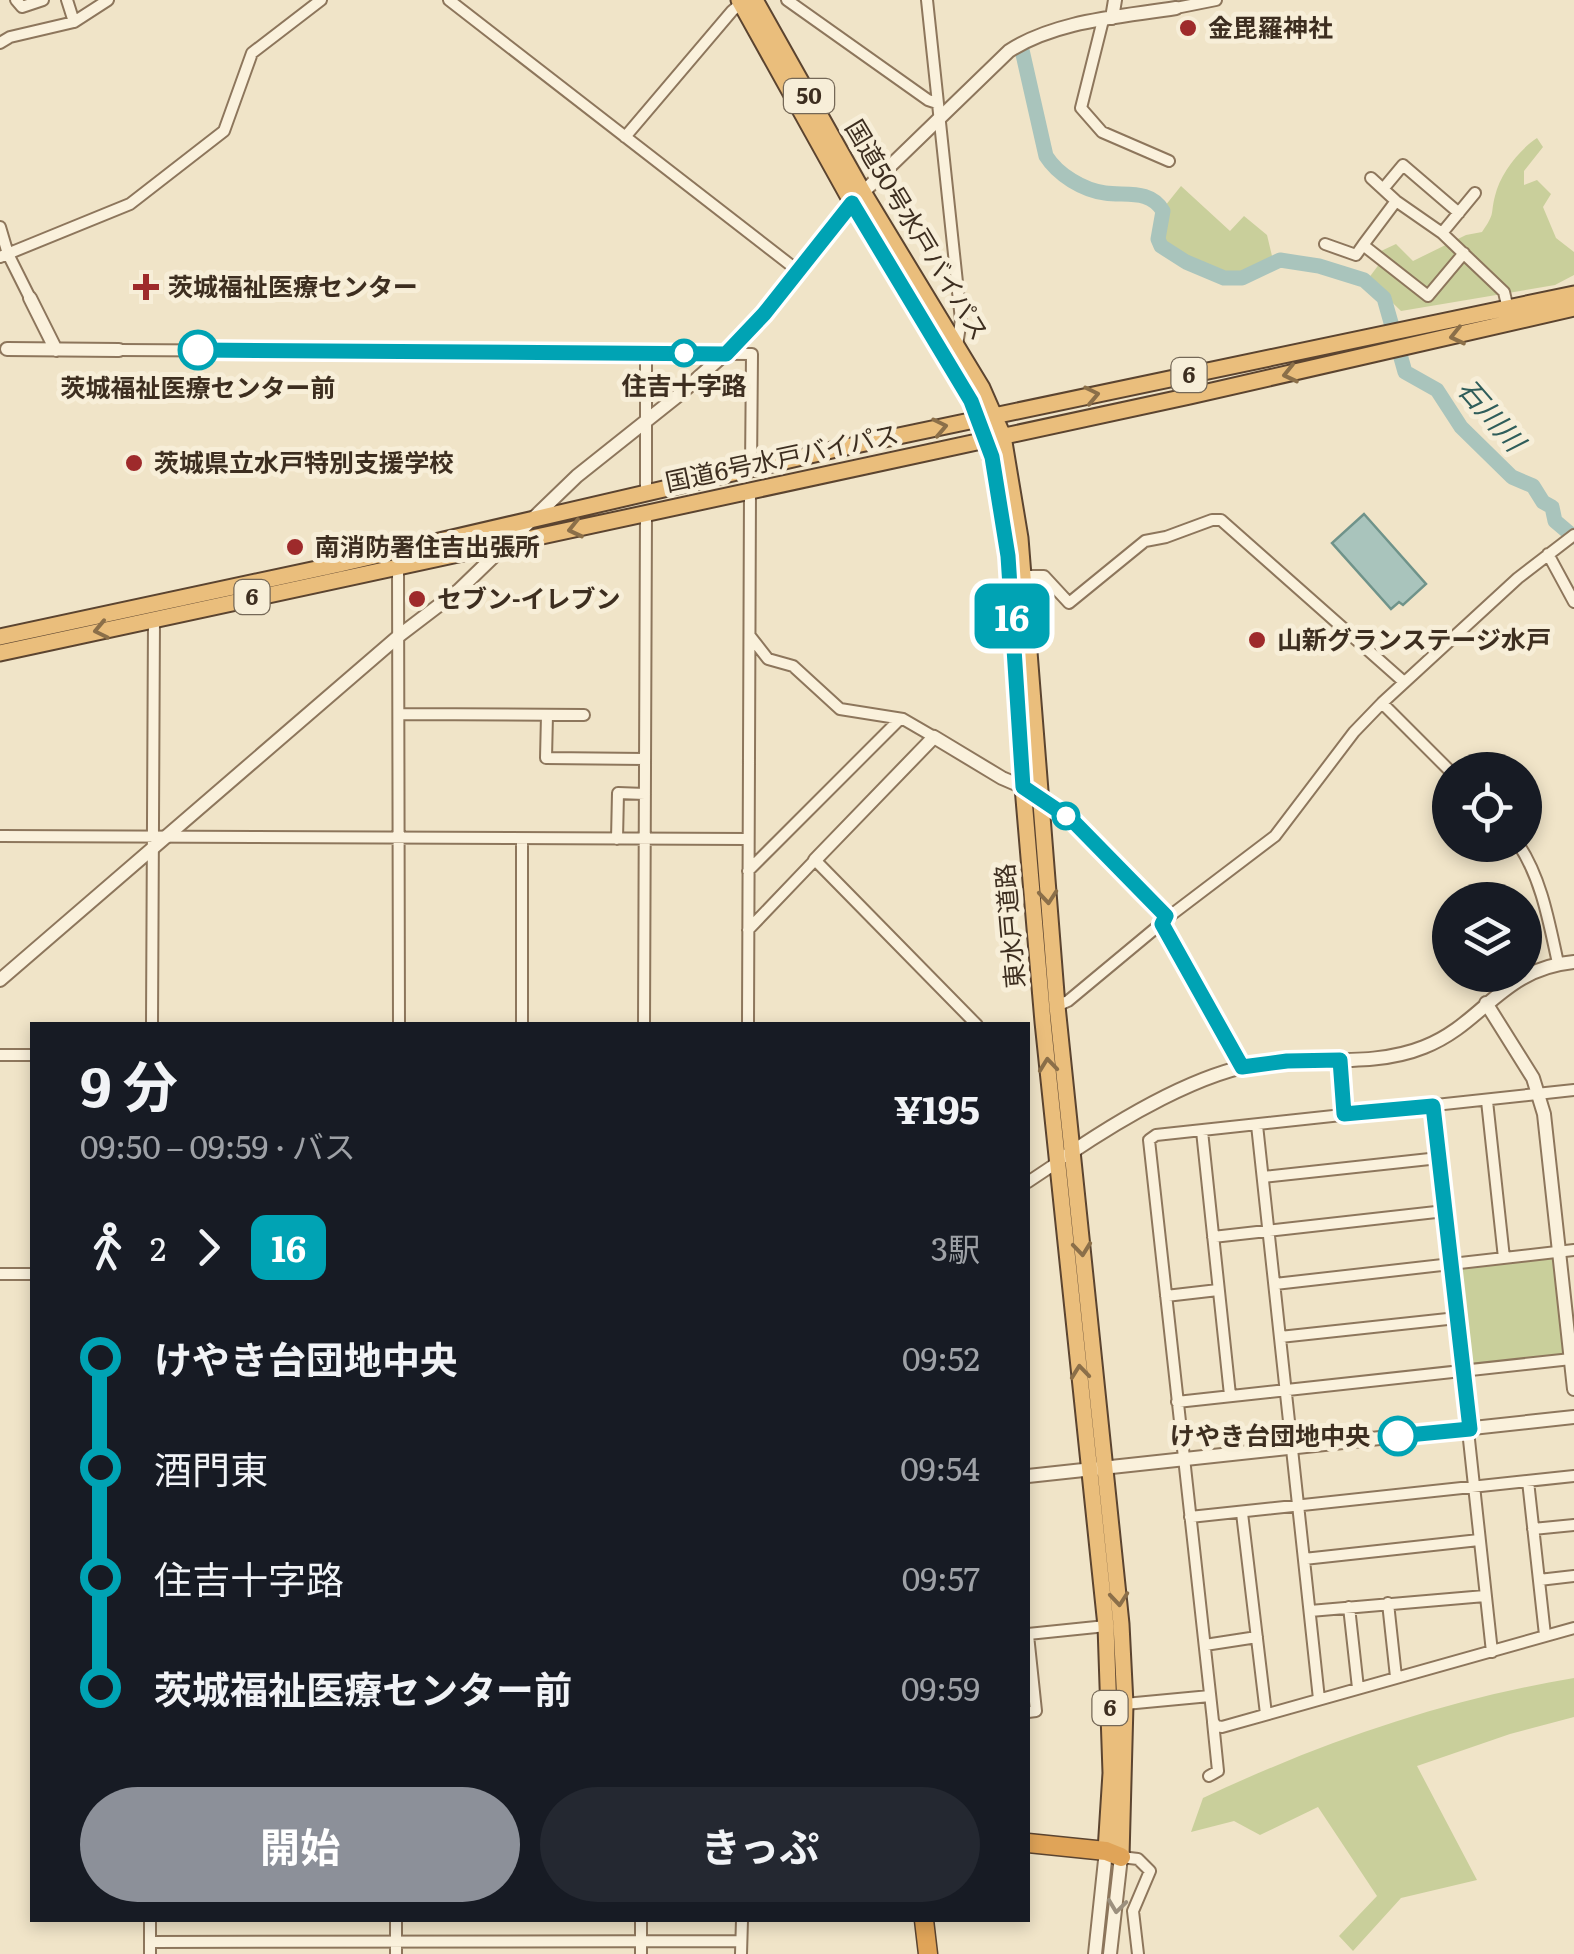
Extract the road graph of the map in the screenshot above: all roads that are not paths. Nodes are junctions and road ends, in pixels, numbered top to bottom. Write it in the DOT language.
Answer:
graph roads {
  1 [pos="16,0"];
  2 [pos="43,0"];
  3 [pos="67,0"];
  4 [pos="108,0"];
  5 [pos="321,0"];
  6 [pos="449,0"];
  7 [pos="787,0"];
  8 [pos="927,0"];
  9 [pos="1115,0"];
  10 [pos="1216,0"];
  11 [pos="745,1"];
  12 [pos="1176,8"];
  13 [pos="1108,19"];
  14 [pos="74,22"];
  15 [pos="0,43"];
  16 [pos="937,102"];
  17 [pos="939,120"];
  18 [pos="624,138"];
  19 [pos="1169,162"];
  20 [pos="1371,178"];
  21 [pos="1383,189"];
  22 [pos="1475,193"];
  23 [pos="857,198"];
  24 [pos="1396,201"];
  25 [pos="1459,212"];
  26 [pos="0,227"];
  27 [pos="1442,233"];
  28 [pos="1325,244"];
  29 [pos="1363,246"];
  30 [pos="1464,253"];
  31 [pos="4,256"];
  32 [pos="796,270"];
  33 [pos="1574,294"];
  34 [pos="30,298"];
  35 [pos="1508,308"];
  36 [pos="1574,308"];
  37 [pos="957,345"];
  38 [pos="4,349"];
  39 [pos="56,350"];
  40 [pos="119,350"];
  41 [pos="646,353"];
  42 [pos="726,354"];
  43 [pos="996,415"];
  44 [pos="979,418"];
  45 [pos="645,422"];
  46 [pos="995,438"];
  47 [pos="751,469"];
  48 [pos="750,490"];
  49 [pos="646,492"];
  50 [pos="646,513"];
  51 [pos="534,517"];
  52 [pos="1572,537"];
  53 [pos="505,545"];
  54 [pos="1548,554"];
  55 [pos="398,566"];
  56 [pos="1024,576"];
  57 [pos="1574,602"];
  58 [pos="154,618"];
  59 [pos="400,635"];
  60 [pos="750,636"];
  61 [pos="0,637"];
  62 [pos="0,653"];
  63 [pos="1404,682"];
  64 [pos="1382,703"];
  65 [pos="400,714"];
  66 [pos="547,715"];
  67 [pos="584,715"];
  68 [pos="900,718"];
  69 [pos="934,737"];
  70 [pos="1432,752"];
  71 [pos="645,760"];
  72 [pos="1023,787"];
  73 [pos="645,794"];
  74 [pos="1040,800"];
  75 [pos="0,836"];
  76 [pos="399,838"];
  77 [pos="644,839"];
  78 [pos="748,839"];
  79 [pos="617,840"];
  80 [pos="156,841"];
  81 [pos="522,841"];
  82 [pos="815,860"];
  83 [pos="1528,862"];
  84 [pos="748,871"];
  85 [pos="1162,918"];
  86 [pos="748,930"];
  87 [pos="1574,962"];
  88 [pos="1558,963"];
  89 [pos="0,980"];
  90 [pos="1486,1003"];
  91 [pos="1057,1006"];
  92 [pos="152,1022"];
  93 [pos="398,1022"];
  94 [pos="522,1022"];
  95 [pos="644,1022"];
  96 [pos="748,1022"];
  97 [pos="973,1022"];
  98 [pos="1044,1022"];
  99 [pos="1030,1031"];
  100 [pos="0,1056"];
  101 [pos="30,1056"];
  102 [pos="1340,1060"];
  103 [pos="1242,1067"];
  104 [pos="1574,1090"];
  105 [pos="1539,1094"];
  106 [pos="1486,1100"];
  107 [pos="1433,1106"];
  108 [pos="1344,1114"];
  109 [pos="1257,1125"];
  110 [pos="1202,1131"];
  111 [pos="1065,1157"];
  112 [pos="1439,1158"];
  113 [pos="1263,1178"];
  114 [pos="1030,1181"];
  115 [pos="1444,1211"];
  116 [pos="1268,1229"];
  117 [pos="1213,1237"];
  118 [pos="1574,1250"];
  119 [pos="1559,1251"];
  120 [pos="1504,1258"];
  121 [pos="1451,1264"];
  122 [pos="0,1274"];
  123 [pos="30,1274"];
  124 [pos="1275,1284"];
  125 [pos="1218,1290"];
  126 [pos="1166,1296"];
  127 [pos="1457,1318"];
  128 [pos="1280,1337"];
  129 [pos="1571,1359"];
  130 [pos="1463,1370"];
  131 [pos="1574,1389"];
  132 [pos="1285,1390"];
  133 [pos="1230,1395"];
  134 [pos="1176,1402"];
  135 [pos="1574,1417"];
  136 [pos="1470,1429"];
  137 [pos="1291,1448"];
  138 [pos="1182,1459"];
  139 [pos="1098,1468"];
  140 [pos="1030,1476"];
  141 [pos="1574,1476"];
  142 [pos="1528,1481"];
  143 [pos="1474,1487"];
  144 [pos="1297,1504"];
  145 [pos="1242,1513"];
  146 [pos="1190,1517"];
  147 [pos="1574,1525"];
  148 [pos="1533,1529"];
  149 [pos="1480,1540"];
  150 [pos="1304,1559"];
  151 [pos="1574,1576"];
  152 [pos="1539,1580"];
  153 [pos="1485,1596"];
  154 [pos="1388,1603"];
  155 [pos="1349,1607"];
  156 [pos="1310,1610"];
  157 [pos="1106,1626"];
  158 [pos="1574,1628"];
  159 [pos="1030,1634"];
  160 [pos="1545,1635"];
  161 [pos="1257,1638"];
  162 [pos="1205,1645"];
  163 [pos="1492,1652"];
  164 [pos="1030,1653"];
  165 [pos="1396,1677"];
  166 [pos="1358,1688"];
  167 [pos="1210,1696"];
  168 [pos="1319,1699"];
  169 [pos="1124,1704"];
  170 [pos="1030,1712"];
  171 [pos="1266,1714"];
  172 [pos="1213,1721"];
  173 [pos="1209,1776"];
  174 [pos="1030,1843"];
  175 [pos="1030,1854"];
  176 [pos="1110,1856"];
  177 [pos="150,1922"];
  178 [pos="396,1922"];
  179 [pos="642,1922"];
  180 [pos="742,1922"];
  181 [pos="916,1922"];
  182 [pos="924,1922"];
  183 [pos="741,1941"];
  184 [pos="150,1948"];
  185 [pos="641,1948"];
  186 [pos="396,1949"];
  187 [pos="741,1954"];
  188 [pos="916,1954"];
  189 [pos="928,1954"];
  190 [pos="1095,1954"];
  191 [pos="1110,1954"];
  192 [pos="1138,1954"];
  1 -- 2 [label="street"];
  3 -- 14 [label="street"];
  4 -- 14 [label="street"];
  5 -- 31 [label="street"];
  6 -- 18 [label="street"];
  7 -- 16 [label="street"];
  8 -- 16 [label="street"];
  9 -- 13 [label="street"];
  10 -- 12 [label="street"];
  11 -- 18 [label="street"];
  11 -- 23 [label="highway, 国道50号水戸バイパス / 50"];
  12 -- 13 [label="street"];
  13 -- 17 [label="street"];
  13 -- 19 [label="street"];
  14 -- 15 [label="street"];
  16 -- 17 [label="street"];
  17 -- 23 [label="street"];
  17 -- 37 [label="street"];
  18 -- 32 [label="street"];
  20 -- 21 [label="street"];
  21 -- 24 [label="street"];
  21 -- 25 [label="street"];
  22 -- 25 [label="street"];
  23 -- 32 [label="street"];
  23 -- 37 [label="highway, 国道50号水戸バイパス / 50"];
  23 -- 44 [label="highway, 国道50号水戸バイパス / 50"];
  24 -- 27 [label="street"];
  24 -- 29 [label="street"];
  25 -- 27 [label="street"];
  26 -- 31 [label="street"];
  27 -- 30 [label="street"];
  28 -- 29 [label="street"];
  29 -- 30 [label="street"];
  30 -- 35 [label="street"];
  31 -- 34 [label="street"];
  32 -- 42 [label="street"];
  33 -- 35 [label="highway, 国道6号水戸バイパス / 6"];
  34 -- 39 [label="street"];
  43 -- 35 [label="highway, 国道6号水戸バイパス / 6, one-way"];
  36 -- 46 [label="highway, 国道6号水戸バイパス / 6, one-way"];
  37 -- 43 [label="highway, 国道50号水戸バイパス / 50"];
  38 -- 39 [label="street"];
  39 -- 40 [label="street"];
  40 -- 41 [label="street"];
  41 -- 42 [label="street"];
  41 -- 45 [label="street"];
  42 -- 45 [label="street"];
  42 -- 47 [label="street"];
  43 -- 44 [label="highway, 国道6号水戸バイパス / 6"];
  43 -- 46 [label="highway, 国道50号水戸バイパス / 50"];
  44 -- 46 [label="highway, 東水戸道路 / 6"];
  47 -- 44 [label="highway, 国道6号水戸バイパス / 6, one-way"];
  45 -- 49 [label="street"];
  45 -- 51 [label="street"];
  46 -- 48 [label="highway, 国道6号水戸バイパス / 6"];
  46 -- 56 [label="highway, 東水戸道路 / 6"];
  46 -- 72 [label="highway, 東水戸道路 / 6"];
  47 -- 49 [label="highway, 国道6号水戸バイパス / 6"];
  48 -- 50 [label="highway, 国道6号水戸バイパス / 6"];
  48 -- 60 [label="street"];
  49 -- 51 [label="highway, 国道6号水戸バイパス / 6"];
  50 -- 53 [label="highway, 国道6号水戸バイパス / 6, one-way"];
  50 -- 71 [label="street"];
  51 -- 53 [label="street"];
  51 -- 61 [label="highway, 国道6号水戸バイパス / 6"];
  52 -- 54 [label="street"];
  53 -- 55 [label="highway, 国道6号水戸バイパス / 6"];
  53 -- 59 [label="street"];
  54 -- 57 [label="street"];
  54 -- 63 [label="street"];
  55 -- 58 [label="highway, 国道6号水戸バイパス / 6"];
  55 -- 59 [label="street"];
  56 -- 63 [label="street"];
  56 -- 74 [label="highway, 東水戸道路 / 6"];
  58 -- 62 [label="highway, 国道6号水戸バイパス / 6, one-way"];
  58 -- 80 [label="street"];
  59 -- 65 [label="street"];
  59 -- 80 [label="street"];
  60 -- 68 [label="street"];
  60 -- 78 [label="street"];
  63 -- 64 [label="street"];
  64 -- 70 [label="street"];
  64 -- 85 [label="street"];
  65 -- 66 [label="street"];
  65 -- 76 [label="street"];
  66 -- 67 [label="street"];
  66 -- 71 [label="street"];
  68 -- 69 [label="street"];
  68 -- 84 [label="street"];
  69 -- 72 [label="street"];
  69 -- 82 [label="street"];
  71 -- 73 [label="street"];
  72 -- 74 [label="street"];
  72 -- 98 [label="highway, 東水戸道路 / 6"];
  73 -- 77 [label="street"];
  73 -- 79 [label="street"];
  74 -- 85 [label="street"];
  74 -- 91 [label="highway, 東水戸道路 / 6, one-way"];
  75 -- 80 [label="street"];
  76 -- 80 [label="street"];
  76 -- 81 [label="street"];
  76 -- 93 [label="street"];
  77 -- 78 [label="street"];
  77 -- 79 [label="street"];
  77 -- 95 [label="street"];
  78 -- 84 [label="street"];
  79 -- 81 [label="street"];
  80 -- 89 [label="street"];
  80 -- 92 [label="street"];
  81 -- 94 [label="street"];
  82 -- 86 [label="street"];
  82 -- 97 [label="street"];
  83 -- 88 [label="street"];
  84 -- 86 [label="street"];
  85 -- 91 [label="street"];
  85 -- 103 [label="street"];
  86 -- 96 [label="street"];
  87 -- 88 [label="street"];
  88 -- 90 [label="street"];
  90 -- 102 [label="street"];
  90 -- 105 [label="street"];
  91 -- 111 [label="highway, 東水戸道路 / 6"];
  98 -- 99 [label="street"];
  111 -- 98 [label="highway, 東水戸道路 / 6, one-way"];
  100 -- 101 [label="street"];
  102 -- 103 [label="street"];
  102 -- 108 [label="street"];
  103 -- 111 [label="street"];
  104 -- 105 [label="street"];
  105 -- 106 [label="street"];
  105 -- 119 [label="street"];
  106 -- 107 [label="street"];
  106 -- 120 [label="street"];
  107 -- 108 [label="street"];
  107 -- 112 [label="street"];
  108 -- 109 [label="street"];
  109 -- 110 [label="street"];
  109 -- 113 [label="street"];
  110 -- 117 [label="street"];
  110 -- 126 [label="street"];
  111 -- 114 [label="street"];
  111 -- 139 [label="highway, 東水戸道路 / 6"];
  112 -- 113 [label="street"];
  112 -- 115 [label="street"];
  113 -- 116 [label="street"];
  115 -- 116 [label="street"];
  115 -- 121 [label="street"];
  116 -- 117 [label="street"];
  116 -- 124 [label="street"];
  117 -- 125 [label="street"];
  118 -- 119 [label="street"];
  119 -- 120 [label="street"];
  119 -- 129 [label="street"];
  120 -- 121 [label="street"];
  121 -- 124 [label="street"];
  121 -- 127 [label="street"];
  122 -- 123 [label="street"];
  124 -- 128 [label="street"];
  125 -- 126 [label="street"];
  125 -- 133 [label="street"];
  126 -- 134 [label="street"];
  127 -- 128 [label="street"];
  127 -- 130 [label="street"];
  128 -- 132 [label="street"];
  129 -- 130 [label="street"];
  129 -- 131 [label="street"];
  130 -- 132 [label="street"];
  130 -- 136 [label="street"];
  132 -- 133 [label="street"];
  132 -- 137 [label="street"];
  133 -- 134 [label="street"];
  134 -- 138 [label="street"];
  135 -- 136 [label="street"];
  136 -- 137 [label="street"];
  136 -- 143 [label="street"];
  137 -- 138 [label="street"];
  137 -- 144 [label="street"];
  138 -- 139 [label="street"];
  138 -- 146 [label="street"];
  139 -- 140 [label="street"];
  139 -- 157 [label="highway, 東水戸道路 / 6"];
  139 -- 169 [label="highway, 東水戸道路 / 6, one-way"];
  141 -- 142 [label="street"];
  142 -- 143 [label="street"];
  142 -- 148 [label="street"];
  143 -- 144 [label="street"];
  143 -- 149 [label="street"];
  144 -- 145 [label="street"];
  144 -- 150 [label="street"];
  145 -- 146 [label="street"];
  145 -- 161 [label="street"];
  146 -- 162 [label="street"];
  147 -- 148 [label="street"];
  148 -- 152 [label="street"];
  149 -- 150 [label="street"];
  149 -- 153 [label="street"];
  150 -- 156 [label="street"];
  151 -- 152 [label="street"];
  152 -- 160 [label="street"];
  153 -- 154 [label="street"];
  153 -- 163 [label="street"];
  154 -- 155 [label="street"];
  154 -- 165 [label="street"];
  155 -- 156 [label="street"];
  155 -- 166 [label="street"];
  156 -- 168 [label="street"];
  157 -- 159 [label="street"];
  157 -- 176 [label="highway, 東水戸道路 / 6"];
  158 -- 160 [label="street"];
  160 -- 163 [label="street"];
  161 -- 162 [label="street"];
  161 -- 171 [label="street"];
  162 -- 167 [label="street"];
  163 -- 165 [label="street"];
  164 -- 170 [label="street"];
  165 -- 166 [label="street"];
  166 -- 168 [label="street"];
  167 -- 169 [label="street"];
  167 -- 172 [label="street"];
  168 -- 171 [label="street"];
  169 -- 176 [label="highway, 東水戸道路 / 6"];
  171 -- 172 [label="street"];
  172 -- 173 [label="street"];
  174 -- 176 [label="highway"];
  175 -- 176 [label="highway"];
  176 -- 190 [label="street"];
  176 -- 191 [label="street, one-way"];
  176 -- 192 [label="street"];
  177 -- 184 [label="street"];
  178 -- 186 [label="street"];
  179 -- 185 [label="street"];
  180 -- 183 [label="street"];
  181 -- 188 [label="highway"];
  182 -- 189 [label="highway"];
  183 -- 185 [label="street"];
  183 -- 187 [label="street"];
  184 -- 186 [label="street"];
  185 -- 186 [label="street"];
}
